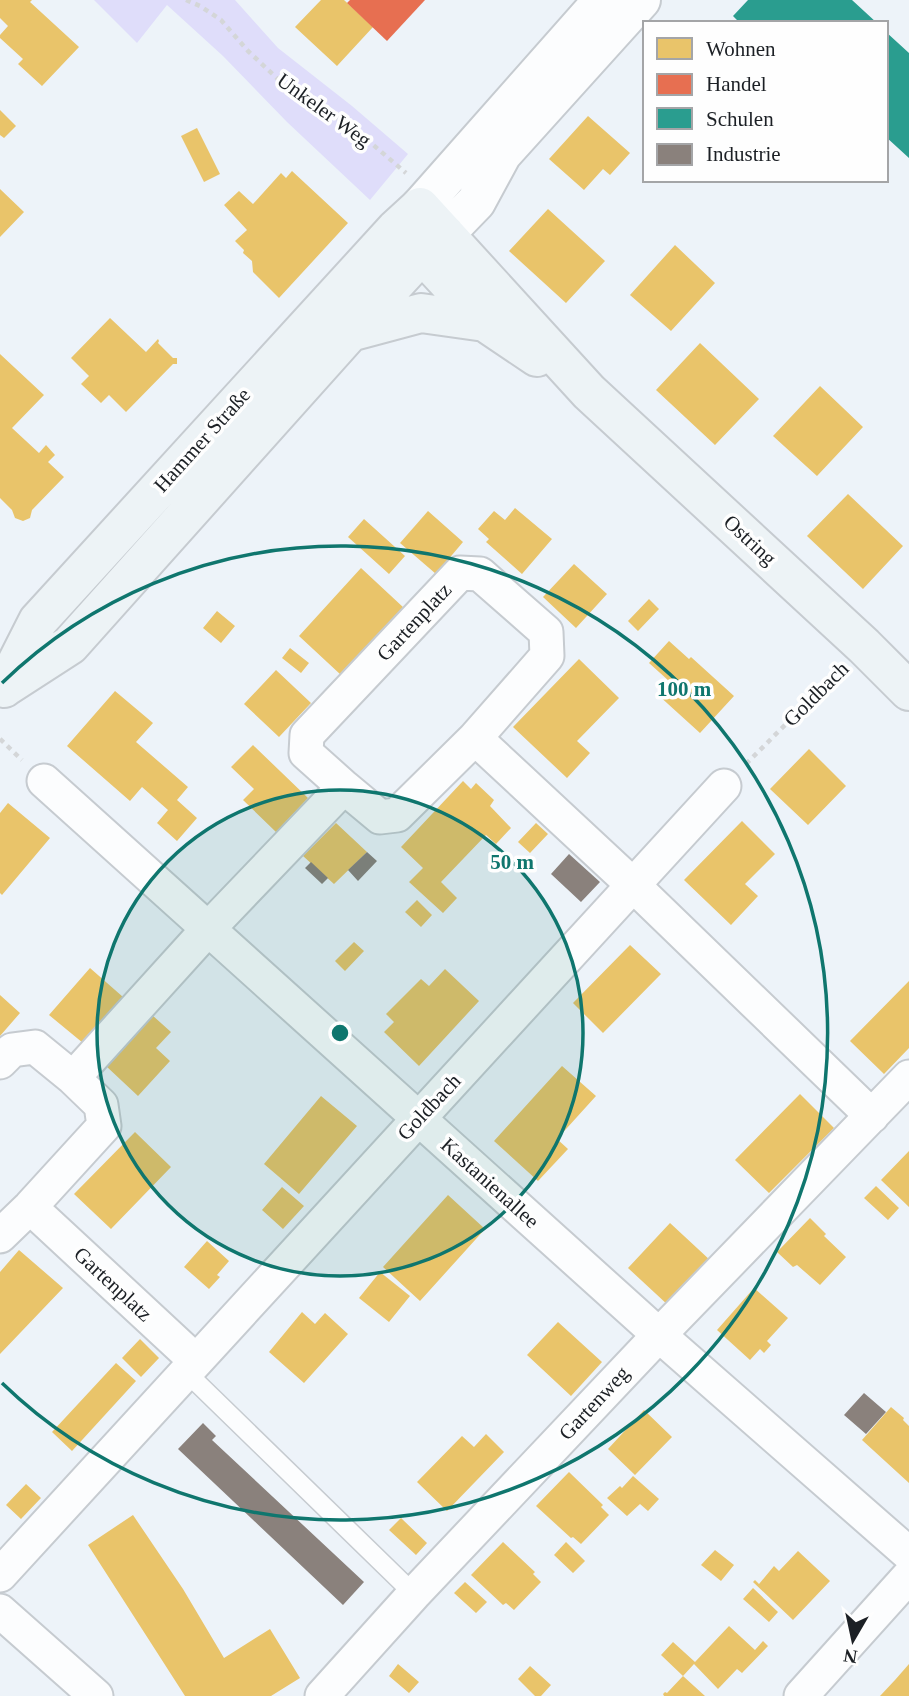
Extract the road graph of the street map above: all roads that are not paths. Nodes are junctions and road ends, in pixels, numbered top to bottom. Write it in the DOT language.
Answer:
graph roads {
  1 [pos="603,0"];
  2 [pos="641,0"];
  3 [pos="423,223"];
  4 [pos="485,321"];
  5 [pos="350,332"];
  6 [pos="589,392"];
  7 [pos="2,690"];
  8 [pos="909,691"];
  9 [pos="475,738"];
  10 [pos="44,781"];
  11 [pos="724,786"];
  12 [pos="344,787"];
  13 [pos="633,886"];
  14 [pos="208,929"];
  15 [pos="0,1062"];
  16 [pos="909,1077"];
  17 [pos="73,1078"];
  18 [pos="872,1116"];
  19 [pos="419,1118"];
  20 [pos="30,1207"];
  21 [pos="0,1236"];
  22 [pos="659,1335"];
  23 [pos="191,1367"];
  24 [pos="909,1554"];
  25 [pos="0,1575"];
  26 [pos="909,1576"];
  27 [pos="414,1594"];
  28 [pos="0,1611"];
  29 [pos="96,1696"];
  30 [pos="322,1696"];
  31 [pos="801,1696"];
  1 -- 3 [label="street, Hammer Straße"];
  2 -- 3 [label="street, Hammer Straße"];
  3 -- 4 [label="main road"];
  3 -- 5 [label="main road, Hammer Straße"];
  3 -- 6 [label="main road, Ostring"];
  3 -- 7 [label="main road, Hammer Straße"];
  4 -- 5 [label="main road, Ostring"];
  4 -- 6 [label="main road, Ostring"];
  5 -- 7 [label="main road, Hammer Straße"];
  6 -- 8 [label="main road, Ostring"];
  9 -- 12 [label="street, Gartenplatz"];
  9 -- 12 [label="street, Gartenplatz"];
  9 -- 13 [label="street"];
  10 -- 14 [label="street, Kastanienallee"];
  11 -- 13 [label="street, Goldbach"];
  12 -- 14 [label="street"];
  13 -- 18 [label="street"];
  13 -- 19 [label="street, Goldbach"];
  14 -- 17 [label="street"];
  14 -- 19 [label="street, Kastanienallee"];
  15 -- 17 [label="street"];
  16 -- 18 [label="street, Gartenweg"];
  17 -- 20 [label="street"];
  18 -- 22 [label="street, Gartenweg"];
  19 -- 22 [label="street, Kastanienallee"];
  19 -- 23 [label="street, Goldbach"];
  20 -- 21 [label="street"];
  20 -- 23 [label="street, Gartenplatz"];
  22 -- 24 [label="street, Kastanienallee"];
  22 -- 27 [label="street, Gartenweg"];
  23 -- 25 [label="street, Goldbach"];
  23 -- 27 [label="lane"];
  26 -- 31 [label="street"];
  27 -- 30 [label="street, Gartenweg"];
  28 -- 29 [label="street"];
}
